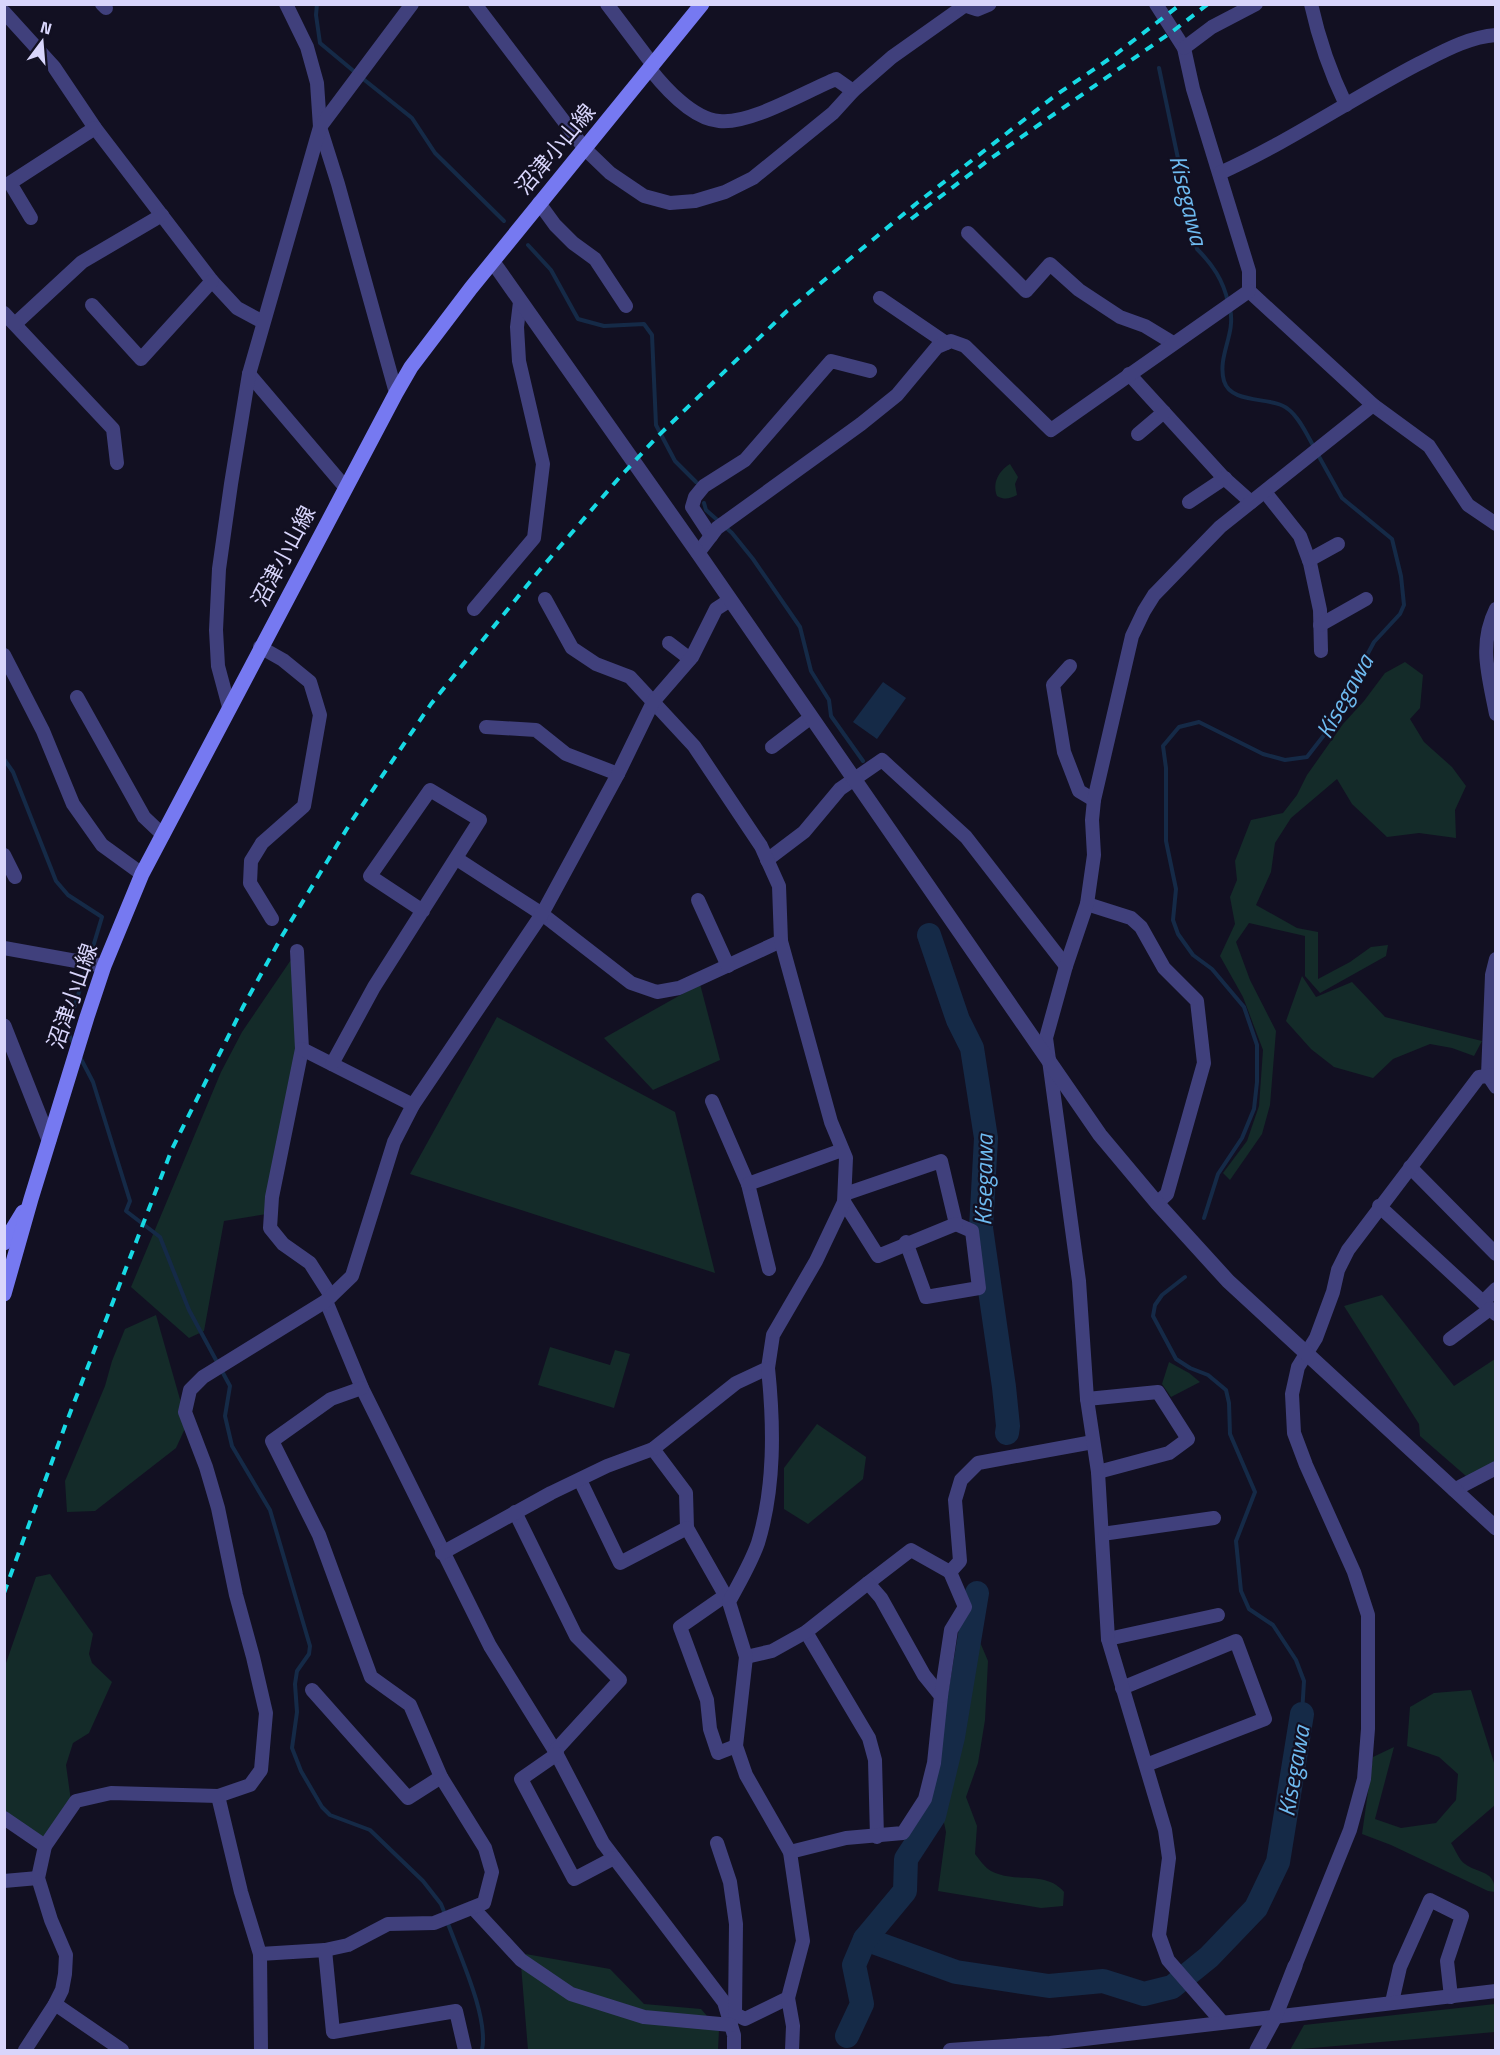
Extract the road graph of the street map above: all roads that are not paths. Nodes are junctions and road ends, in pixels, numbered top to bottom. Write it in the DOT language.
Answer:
graph roads {
  1 [pos="286,4"];
  2 [pos="412,4"];
  3 [pos="475,4"];
  4 [pos="607,4"];
  5 [pos="702,4"];
  6 [pos="989,4"];
  7 [pos="1156,4"];
  8 [pos="1256,4"];
  9 [pos="1311,4"];
  10 [pos="963,5"];
  11 [pos="4,12"];
  12 [pos="1496,35"];
  13 [pos="1184,48"];
  14 [pos="652,67"];
  15 [pos="853,91"];
  16 [pos="1346,105"];
  17 [pos="320,127"];
  18 [pos="95,128"];
  19 [pos="585,149"];
  20 [pos="1220,173"];
  21 [pos="539,203"];
  22 [pos="162,215"];
  23 [pos="31,218"];
  24 [pos="968,233"];
  25 [pos="493,262"];
  26 [pos="212,281"];
  27 [pos="1243,294"];
  28 [pos="880,298"];
  29 [pos="520,302"];
  30 [pos="92,305"];
  31 [pos="626,306"];
  32 [pos="4,313"];
  33 [pos="263,322"];
  34 [pos="15,324"];
  35 [pos="946,343"];
  36 [pos="1173,343"];
  37 [pos="870,371"];
  38 [pos="249,374"];
  39 [pos="1129,374"];
  40 [pos="396,393"];
  41 [pos="1373,405"];
  42 [pos="1164,412"];
  43 [pos="1138,434"];
  44 [pos="117,463"];
  45 [pos="1225,478"];
  46 [pos="345,487"];
  47 [pos="1264,492"];
  48 [pos="1189,502"];
  49 [pos="1251,502"];
  50 [pos="1496,524"];
  51 [pos="714,532"];
  52 [pos="1338,544"];
  53 [pos="698,553"];
  54 [pos="1308,560"];
  55 [pos="545,599"];
  56 [pos="1366,599"];
  57 [pos="730,600"];
  58 [pos="474,609"];
  59 [pos="1496,609"];
  60 [pos="1320,625"];
  61 [pos="669,643"];
  62 [pos="260,647"];
  63 [pos="1321,651"];
  64 [pos="4,655"];
  65 [pos="690,659"];
  66 [pos="1070,666"];
  67 [pos="77,697"];
  68 [pos="653,702"];
  69 [pos="229,708"];
  70 [pos="1496,714"];
  71 [pos="810,718"];
  72 [pos="486,727"];
  73 [pos="772,747"];
  74 [pos="618,774"];
  75 [pos="853,780"];
  76 [pos="1094,800"];
  77 [pos="163,835"];
  78 [pos="4,855"];
  79 [pos="457,859"];
  80 [pos="767,860"];
  81 [pos="142,874"];
  82 [pos="15,877"];
  83 [pos="698,900"];
  84 [pos="1087,904"];
  85 [pos="423,911"];
  86 [pos="542,914"];
  87 [pos="272,919"];
  88 [pos="781,941"];
  89 [pos="4,948"];
  90 [pos="297,951"];
  91 [pos="1496,959"];
  92 [pos="104,966"];
  93 [pos="728,966"];
  94 [pos="1066,966"];
  95 [pos="4,1026"];
  96 [pos="302,1048"];
  97 [pos="332,1064"];
  98 [pos="1049,1064"];
  99 [pos="1493,1079"];
  100 [pos="712,1101"];
  101 [pos="413,1106"];
  102 [pos="50,1140"];
  103 [pos="842,1150"];
  104 [pos="1410,1167"];
  105 [pos="748,1184"];
  106 [pos="845,1198"];
  107 [pos="31,1199"];
  108 [pos="1157,1203"];
  109 [pos="1379,1206"];
  110 [pos="956,1224"];
  111 [pos="906,1242"];
  112 [pos="4,1243"];
  113 [pos="1496,1254"];
  114 [pos="769,1269"];
  115 [pos="1496,1289"];
  116 [pos="4,1294"];
  117 [pos="329,1298"];
  118 [pos="1489,1308"];
  119 [pos="1450,1339"];
  120 [pos="1307,1353"];
  121 [pos="768,1368"];
  122 [pos="362,1388"];
  123 [pos="1087,1399"];
  124 [pos="1093,1442"];
  125 [pos="653,1449"];
  126 [pos="1496,1468"];
  127 [pos="1098,1472"];
  128 [pos="580,1480"];
  129 [pos="1454,1490"];
  130 [pos="515,1512"];
  131 [pos="1214,1518"];
  132 [pos="1493,1523"];
  133 [pos="687,1528"];
  134 [pos="1102,1534"];
  135 [pos="442,1553"];
  136 [pos="950,1572"];
  137 [pos="868,1582"];
  138 [pos="728,1598"];
  139 [pos="1218,1614"];
  140 [pos="806,1632"];
  141 [pos="1108,1639"];
  142 [pos="746,1657"];
  143 [pos="1122,1688"];
  144 [pos="312,1690"];
  145 [pos="941,1696"];
  146 [pos="736,1746"];
  147 [pos="556,1752"];
  148 [pos="1146,1765"];
  149 [pos="441,1776"];
  150 [pos="218,1796"];
  151 [pos="4,1818"];
  152 [pos="877,1837"];
  153 [pos="717,1843"];
  154 [pos="45,1846"];
  155 [pos="790,1852"];
  156 [pos="614,1858"];
  157 [pos="38,1878"];
  158 [pos="4,1881"];
  159 [pos="473,1908"];
  160 [pos="325,1950"];
  161 [pos="260,1954"];
  162 [pos="1295,1966"];
  163 [pos="1496,1991"];
  164 [pos="1451,1997"];
  165 [pos="788,1998"];
  166 [pos="1392,2002"];
  167 [pos="55,2004"];
  168 [pos="1275,2017"];
  169 [pos="1222,2022"];
  170 [pos="731,2025"];
  171 [pos="25,2050"];
  172 [pos="122,2050"];
  173 [pos="261,2050"];
  174 [pos="465,2050"];
  175 [pos="734,2050"];
  176 [pos="792,2050"];
  177 [pos="950,2050"];
  178 [pos="1257,2050"];
  1 -- 17 [label="street"];
  2 -- 17 [label="street"];
  3 -- 19 [label="street"];
  4 -- 14 [label="street"];
  5 -- 14 [label="main road, 沼津小山線"];
  6 -- 10 [label="street"];
  7 -- 13 [label="street"];
  8 -- 13 [label="street"];
  9 -- 16 [label="street"];
  10 -- 15 [label="street"];
  11 -- 18 [label="street"];
  12 -- 16 [label="street"];
  13 -- 20 [label="street"];
  14 -- 15 [label="street"];
  14 -- 19 [label="main road, 沼津小山線"];
  15 -- 19 [label="street"];
  16 -- 20 [label="street"];
  17 -- 33 [label="street"];
  17 -- 40 [label="street"];
  18 -- 22 [label="street"];
  18 -- 23 [label="street"];
  19 -- 21 [label="main road, 沼津小山線"];
  20 -- 27 [label="street"];
  21 -- 25 [label="main road, 沼津小山線"];
  21 -- 31 [label="street"];
  22 -- 26 [label="street"];
  22 -- 34 [label="street"];
  24 -- 36 [label="street"];
  25 -- 29 [label="street"];
  25 -- 40 [label="main road, 沼津小山線"];
  26 -- 30 [label="street"];
  26 -- 33 [label="street"];
  27 -- 36 [label="street"];
  27 -- 41 [label="street"];
  28 -- 35 [label="street"];
  29 -- 53 [label="street"];
  29 -- 58 [label="street"];
  32 -- 34 [label="street"];
  33 -- 38 [label="street"];
  34 -- 44 [label="street"];
  35 -- 39 [label="street"];
  35 -- 51 [label="street"];
  36 -- 39 [label="street"];
  37 -- 51 [label="street"];
  38 -- 46 [label="street"];
  38 -- 69 [label="street"];
  39 -- 42 [label="street"];
  40 -- 46 [label="main road, 沼津小山線"];
  41 -- 47 [label="street"];
  41 -- 50 [label="street"];
  42 -- 43 [label="street"];
  42 -- 45 [label="street"];
  45 -- 48 [label="street"];
  45 -- 49 [label="street"];
  46 -- 62 [label="main road, 沼津小山線"];
  47 -- 49 [label="street"];
  47 -- 54 [label="street"];
  49 -- 76 [label="street"];
  51 -- 53 [label="street"];
  52 -- 54 [label="street"];
  53 -- 57 [label="street"];
  54 -- 60 [label="street"];
  55 -- 68 [label="street"];
  56 -- 60 [label="street"];
  57 -- 65 [label="street"];
  57 -- 71 [label="street"];
  59 -- 70 [label="street"];
  60 -- 63 [label="street"];
  61 -- 65 [label="street"];
  62 -- 69 [label="main road, 沼津小山線"];
  62 -- 87 [label="street"];
  64 -- 81 [label="street"];
  65 -- 68 [label="street"];
  66 -- 76 [label="street"];
  67 -- 77 [label="street"];
  68 -- 74 [label="street"];
  68 -- 80 [label="street"];
  69 -- 77 [label="main road, 沼津小山線"];
  71 -- 73 [label="street"];
  71 -- 75 [label="street"];
  72 -- 74 [label="street"];
  74 -- 86 [label="street"];
  75 -- 80 [label="street"];
  75 -- 94 [label="street"];
  75 -- 98 [label="street"];
  76 -- 84 [label="street"];
  77 -- 81 [label="main road, 沼津小山線"];
  78 -- 82 [label="street"];
  79 -- 85 [label="street"];
  79 -- 85 [label="street"];
  79 -- 86 [label="street"];
  80 -- 88 [label="street"];
  81 -- 92 [label="main road, 沼津小山線"];
  83 -- 93 [label="street"];
  84 -- 94 [label="street"];
  84 -- 108 [label="street"];
  85 -- 97 [label="street"];
  86 -- 93 [label="street"];
  86 -- 101 [label="street"];
  88 -- 93 [label="street"];
  88 -- 103 [label="street"];
  89 -- 92 [label="street"];
  90 -- 96 [label="street"];
  91 -- 99 [label="street"];
  92 -- 102 [label="main road, 沼津小山線"];
  94 -- 98 [label="street"];
  95 -- 102 [label="street"];
  96 -- 97 [label="street"];
  96 -- 117 [label="street"];
  97 -- 101 [label="street"];
  98 -- 108 [label="street"];
  98 -- 123 [label="street"];
  99 -- 104 [label="street"];
  100 -- 105 [label="street"];
  101 -- 117 [label="street"];
  102 -- 107 [label="main road, 沼津小山線"];
  103 -- 105 [label="street"];
  103 -- 106 [label="street"];
  104 -- 109 [label="street"];
  104 -- 113 [label="street"];
  105 -- 114 [label="street"];
  106 -- 110 [label="street"];
  106 -- 111 [label="street"];
  106 -- 121 [label="street"];
  107 -- 112 [label="main road, 沼津小山線"];
  107 -- 116 [label="main road, 沼津小山線"];
  108 -- 120 [label="street"];
  109 -- 118 [label="street"];
  109 -- 120 [label="street"];
  110 -- 111 [label="street"];
  110 -- 111 [label="street"];
  115 -- 118 [label="street"];
  117 -- 122 [label="street"];
  117 -- 150 [label="street"];
  118 -- 119 [label="street"];
  120 -- 129 [label="street"];
  120 -- 162 [label="street"];
  121 -- 125 [label="street"];
  121 -- 138 [label="street"];
  122 -- 135 [label="street"];
  122 -- 149 [label="street"];
  123 -- 124 [label="street"];
  123 -- 127 [label="street"];
  124 -- 127 [label="street"];
  124 -- 136 [label="street"];
  125 -- 128 [label="street"];
  125 -- 133 [label="street"];
  126 -- 129 [label="street"];
  127 -- 134 [label="street"];
  128 -- 130 [label="street"];
  128 -- 133 [label="street"];
  129 -- 132 [label="street"];
  130 -- 135 [label="street"];
  130 -- 147 [label="street"];
  131 -- 134 [label="street"];
  133 -- 138 [label="street"];
  134 -- 141 [label="street"];
  135 -- 147 [label="street"];
  136 -- 137 [label="street"];
  136 -- 145 [label="street"];
  137 -- 140 [label="street"];
  137 -- 145 [label="street"];
  138 -- 142 [label="street"];
  138 -- 146 [label="street"];
  139 -- 141 [label="street"];
  140 -- 142 [label="street"];
  140 -- 152 [label="street"];
  141 -- 143 [label="street"];
  142 -- 146 [label="street"];
  143 -- 148 [label="street"];
  143 -- 148 [label="street"];
  144 -- 149 [label="street"];
  145 -- 152 [label="street"];
  146 -- 155 [label="street"];
  147 -- 156 [label="street"];
  147 -- 156 [label="street"];
  148 -- 169 [label="street"];
  149 -- 159 [label="street"];
  150 -- 154 [label="street"];
  150 -- 161 [label="street"];
  151 -- 154 [label="street"];
  152 -- 155 [label="street"];
  153 -- 165 [label="street"];
  154 -- 157 [label="street"];
  155 -- 165 [label="street"];
  156 -- 170 [label="street"];
  157 -- 158 [label="street"];
  157 -- 167 [label="street"];
  159 -- 160 [label="street"];
  159 -- 170 [label="street"];
  160 -- 161 [label="street"];
  160 -- 174 [label="street"];
  161 -- 173 [label="street"];
  162 -- 168 [label="street"];
  163 -- 164 [label="street"];
  164 -- 166 [label="street"];
  164 -- 166 [label="street"];
  165 -- 176 [label="street"];
  166 -- 168 [label="street"];
  167 -- 171 [label="street"];
  167 -- 172 [label="street"];
  168 -- 169 [label="street"];
  168 -- 178 [label="street"];
  169 -- 177 [label="street"];
  170 -- 175 [label="street"];
}
